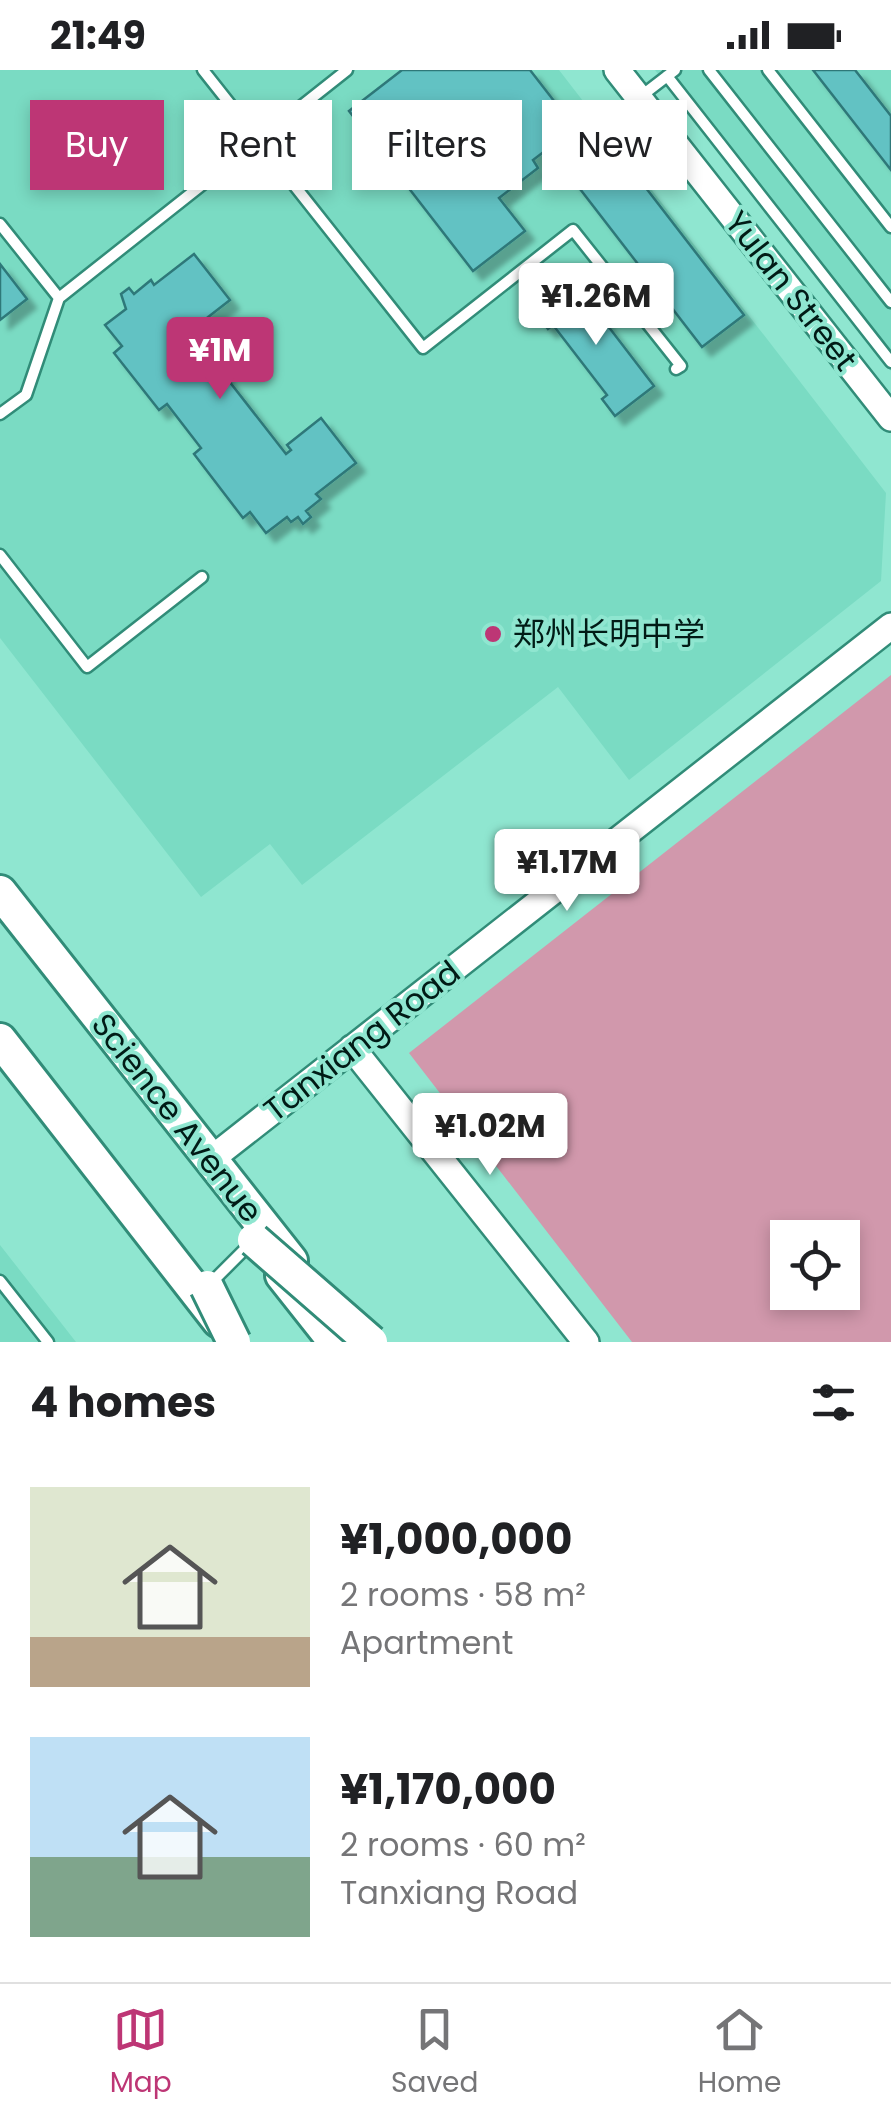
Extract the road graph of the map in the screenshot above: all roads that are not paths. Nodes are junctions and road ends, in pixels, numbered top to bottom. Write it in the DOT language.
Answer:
graph roads {
  1 [pos="203,70"];
  2 [pos="347,70"];
  3 [pos="616,70"];
  4 [pos="709,70"];
  5 [pos="768,70"];
  6 [pos="671,73"];
  7 [pos="639,98"];
  8 [pos="227,100"];
  9 [pos="309,100"];
  10 [pos="195,190"];
  11 [pos="298,190"];
  12 [pos="0,224"];
  13 [pos="891,228"];
  14 [pos="59,298"];
  15 [pos="891,302"];
  16 [pos="891,362"];
  17 [pos="676,369"];
  18 [pos="886,403"];
  19 [pos="0,414"];
  20 [pos="0,555"];
  21 [pos="12,570"];
  22 [pos="202,577"];
  23 [pos="0,579"];
  24 [pos="891,626"];
  25 [pos="0,892"];
  26 [pos="0,1040"];
  27 [pos="352,1048"];
  28 [pos="210,1160"];
  29 [pos="254,1240"];
  30 [pos="0,1282"];
  31 [pos="207,1287"];
  32 [pos="48,1342"];
  33 [pos="234,1342"];
  34 [pos="250,1342"];
  35 [pos="335,1342"];
  36 [pos="356,1342"];
  37 [pos="371,1342"];
  38 [pos="586,1342"];
  1 -- 8 [label="lane"];
  2 -- 9 [label="lane"];
  3 -- 7 [label="street, Yulan Street"];
  4 -- 15 [label="lane"];
  5 -- 13 [label="lane"];
  6 -- 7 [label="lane"];
  6 -- 16 [label="lane"];
  7 -- 18 [label="street, Yulan Street"];
  10 -- 14 [label="lane"];
  11 -- 17 [label="lane"];
  12 -- 14 [label="lane"];
  14 -- 19 [label="lane"];
  20 -- 21 [label="lane"];
  21 -- 22 [label="lane"];
  21 -- 23 [label="lane"];
  24 -- 27 [label="street, Tanxiang Road"];
  25 -- 28 [label="main road, Science Avenue"];
  26 -- 33 [label="main road"];
  27 -- 28 [label="street, Tanxiang Road"];
  27 -- 38 [label="street"];
  28 -- 36 [label="main road, Science Avenue"];
  29 -- 31 [label="lane"];
  29 -- 35 [label="main road, bridge"];
  29 -- 37 [label="main road, bridge"];
  30 -- 32 [label="lane"];
  31 -- 33 [label="main road, bridge"];
  31 -- 34 [label="main road, bridge"];
}
